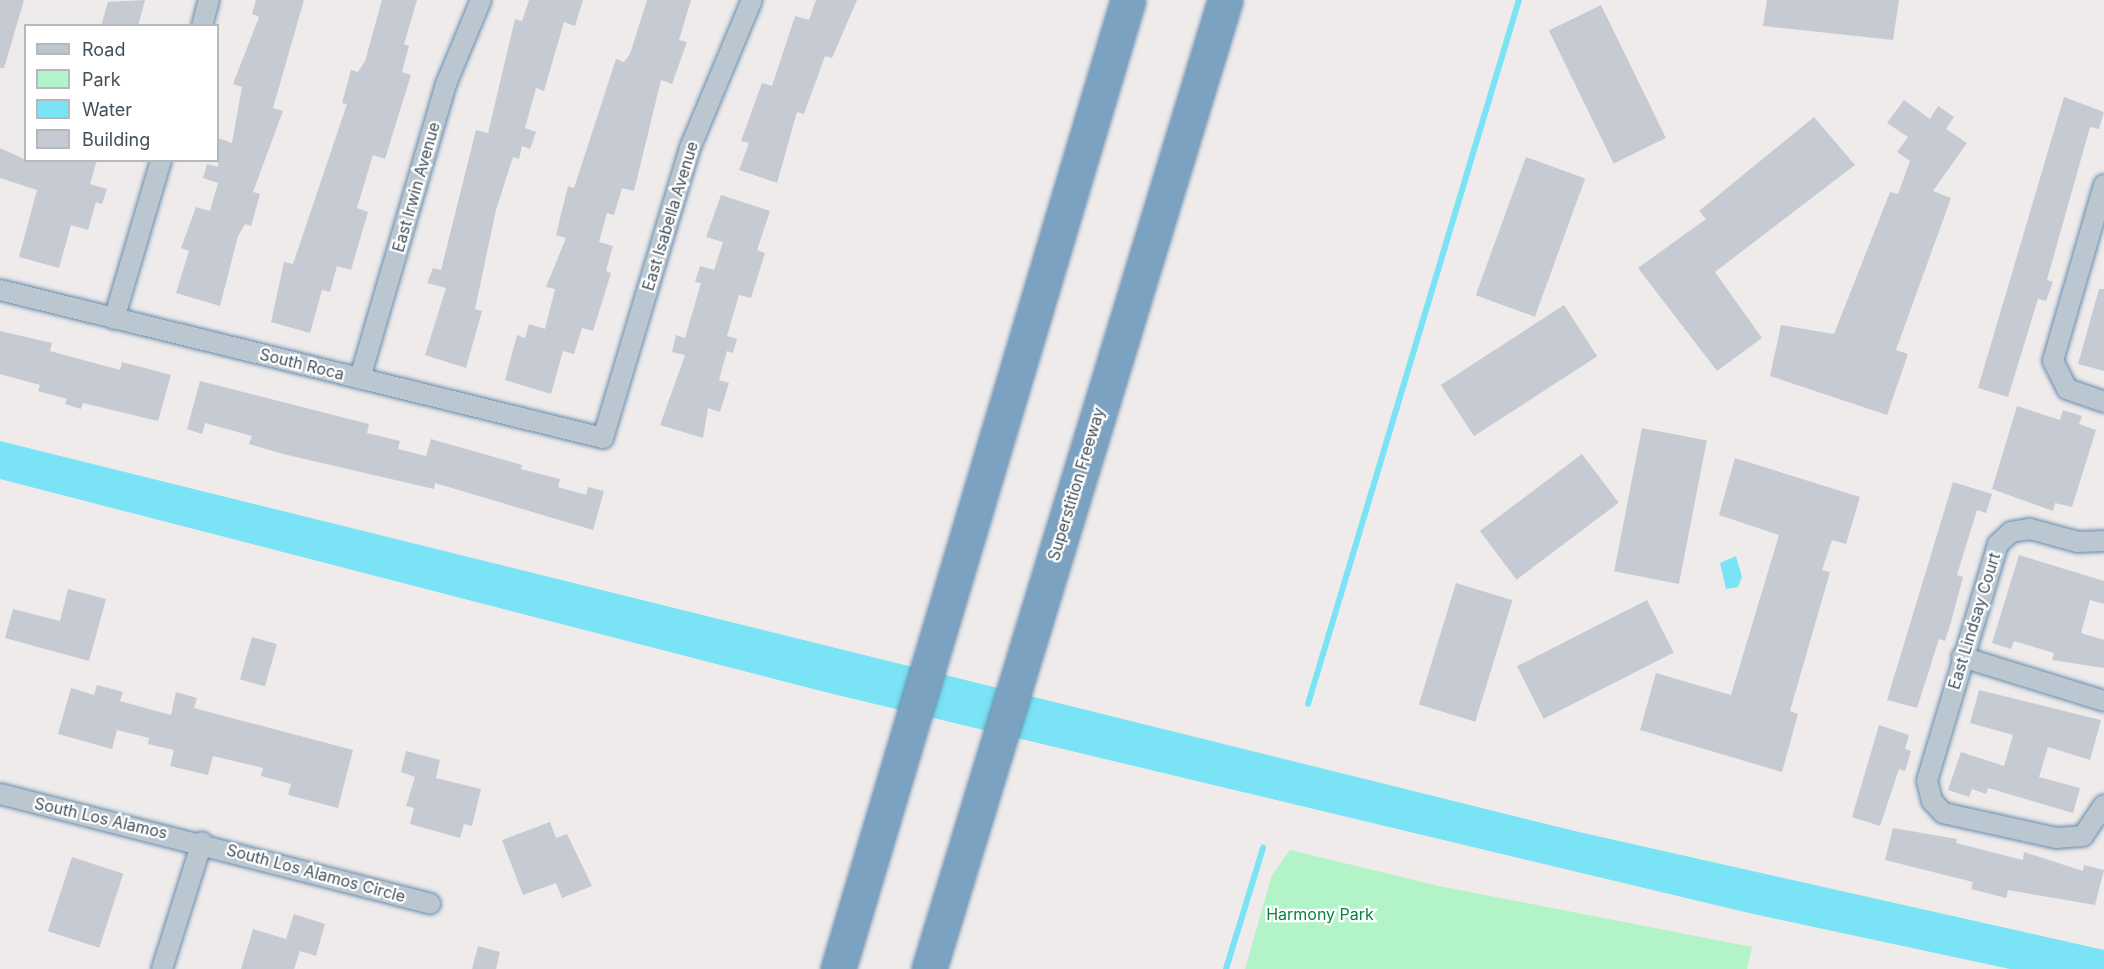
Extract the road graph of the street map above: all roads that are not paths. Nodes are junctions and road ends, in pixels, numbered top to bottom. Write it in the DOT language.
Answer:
graph roads {
  1 [pos="210,0"];
  2 [pos="481,0"];
  3 [pos="753,0"];
  4 [pos="1128,0"];
  5 [pos="1225,0"];
  6 [pos="203,24"];
  7 [pos="160,162"];
  8 [pos="2104,185"];
  9 [pos="2095,248"];
  10 [pos="0,290"];
  11 [pos="114,319"];
  12 [pos="360,378"];
  13 [pos="2104,402"];
  14 [pos="603,438"];
  15 [pos="2104,541"];
  16 [pos="1962,657"];
  17 [pos="2104,701"];
  18 [pos="0,794"];
  19 [pos="2104,805"];
  20 [pos="202,842"];
  21 [pos="430,904"];
  22 [pos="162,969"];
  23 [pos="838,969"];
  24 [pos="928,969"];
  1 -- 6 [label="street"];
  2 -- 12 [label="street, East Irwin Avenue"];
  3 -- 14 [label="street, East Isabella Avenue"];
  4 -- 23 [label="highway"];
  5 -- 24 [label="highway, Superstition Freeway"];
  7 -- 11 [label="street"];
  8 -- 9 [label="street"];
  9 -- 13 [label="street"];
  10 -- 11 [label="street, South Roca"];
  11 -- 12 [label="street, South Roca"];
  12 -- 14 [label="street, South Roca"];
  15 -- 16 [label="street, East Lindsay Court"];
  16 -- 17 [label="street"];
  16 -- 19 [label="street, East Lindsay Court"];
  18 -- 20 [label="street, South Los Alamos"];
  20 -- 21 [label="street, South Los Alamos Circle"];
  20 -- 22 [label="street"];
}
